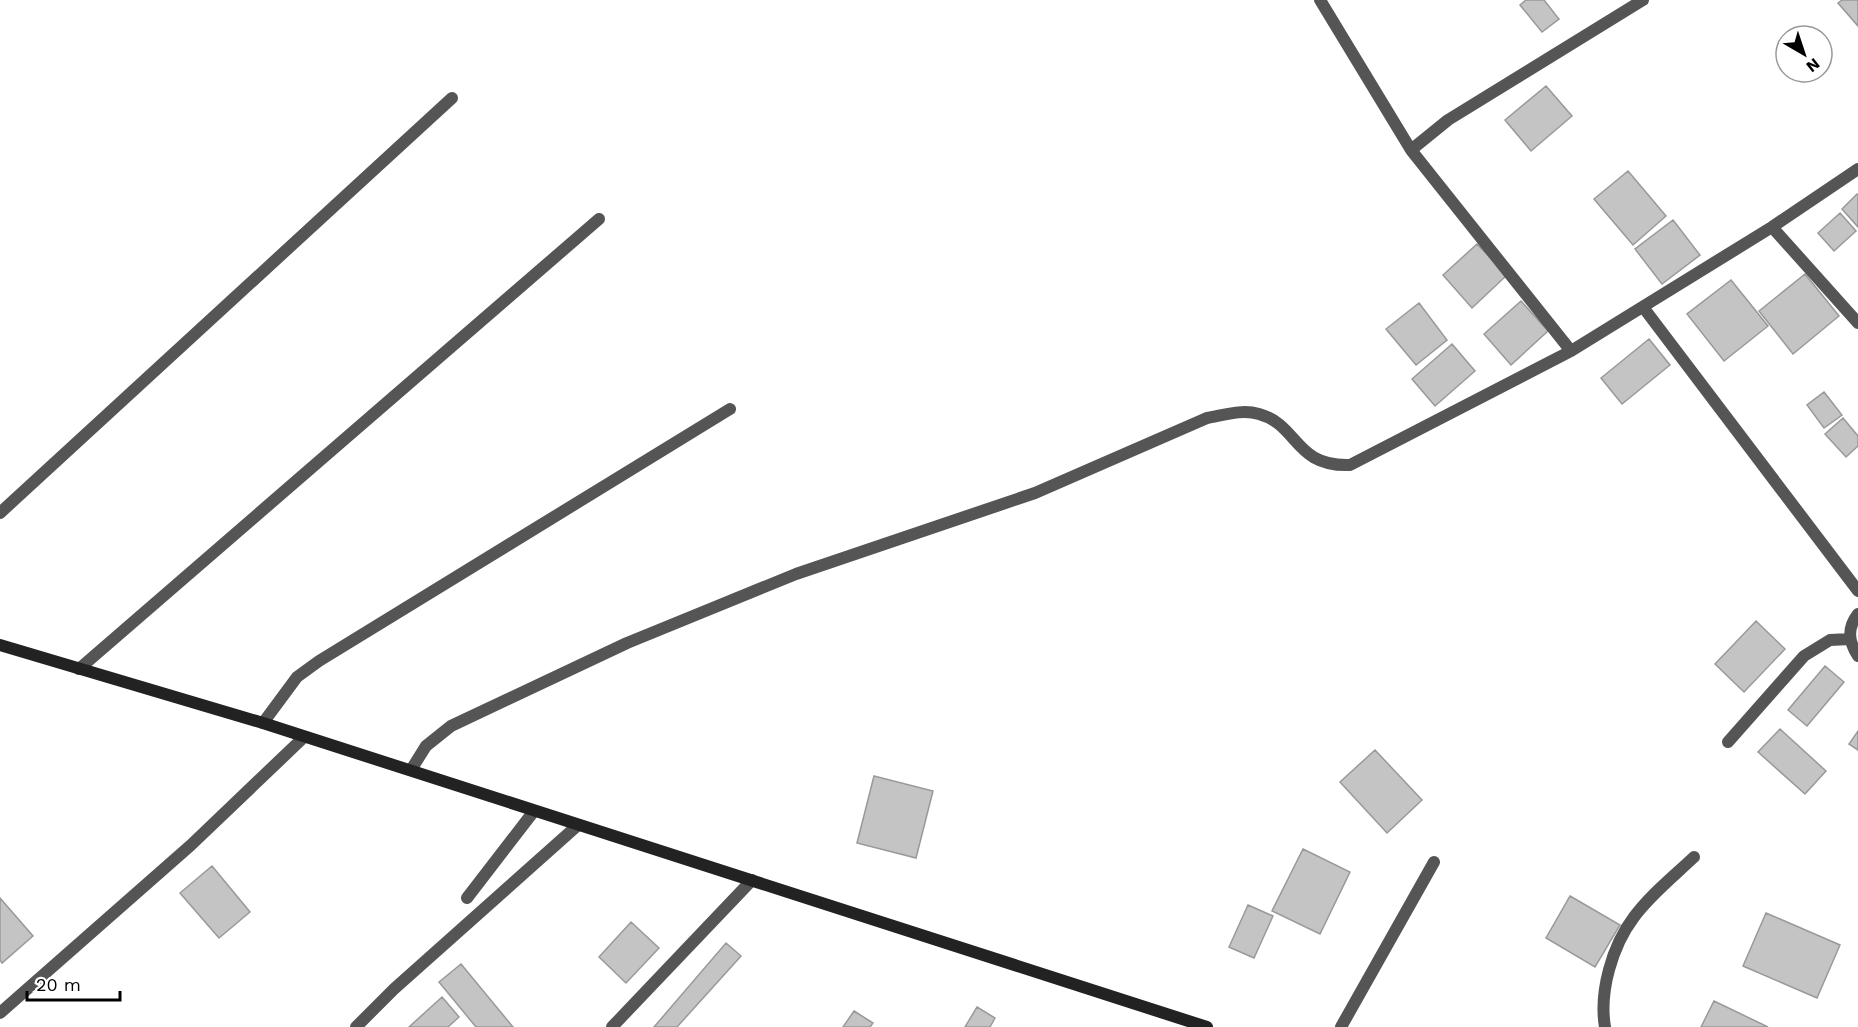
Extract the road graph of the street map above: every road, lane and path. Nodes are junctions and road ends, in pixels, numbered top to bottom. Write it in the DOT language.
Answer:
graph roads {
  1 [pos="1320,0"];
  2 [pos="1643,0"];
  3 [pos="452,98"];
  4 [pos="1411,150"];
  5 [pos="1858,169"];
  6 [pos="599,219"];
  7 [pos="1772,227"];
  8 [pos="1643,307"];
  9 [pos="1858,323"];
  10 [pos="1571,351"];
  11 [pos="730,409"];
  12 [pos="0,513"];
  13 [pos="1858,591"];
  14 [pos="1858,614"];
  15 [pos="1850,639"];
  16 [pos="0,645"];
  17 [pos="1858,656"];
  18 [pos="79,669"];
  19 [pos="263,723"];
  20 [pos="304,737"];
  21 [pos="1728,742"];
  22 [pos="411,770"];
  23 [pos="534,811"];
  24 [pos="578,825"];
  25 [pos="1694,857"];
  26 [pos="1434,862"];
  27 [pos="752,880"];
  28 [pos="467,898"];
  29 [pos="0,1013"];
  30 [pos="356,1027"];
  31 [pos="612,1027"];
  32 [pos="1207,1027"];
  33 [pos="1341,1027"];
  34 [pos="1605,1027"];
  1 -- 4 [label="street"];
  2 -- 4 [label="street"];
  3 -- 12 [label="street"];
  4 -- 10 [label="street"];
  5 -- 7 [label="street"];
  6 -- 18 [label="street"];
  7 -- 8 [label="street"];
  7 -- 9 [label="street"];
  8 -- 10 [label="street"];
  8 -- 13 [label="street"];
  10 -- 22 [label="street"];
  11 -- 19 [label="street"];
  14 -- 15 [label="street"];
  15 -- 17 [label="street"];
  15 -- 21 [label="street"];
  16 -- 18 [label="main road"];
  18 -- 19 [label="main road"];
  19 -- 20 [label="main road"];
  20 -- 22 [label="main road"];
  20 -- 29 [label="street"];
  22 -- 23 [label="main road"];
  23 -- 24 [label="main road"];
  23 -- 28 [label="street"];
  24 -- 27 [label="main road"];
  24 -- 30 [label="street"];
  25 -- 34 [label="street"];
  26 -- 33 [label="street"];
  27 -- 31 [label="street"];
  27 -- 32 [label="main road"];
}
